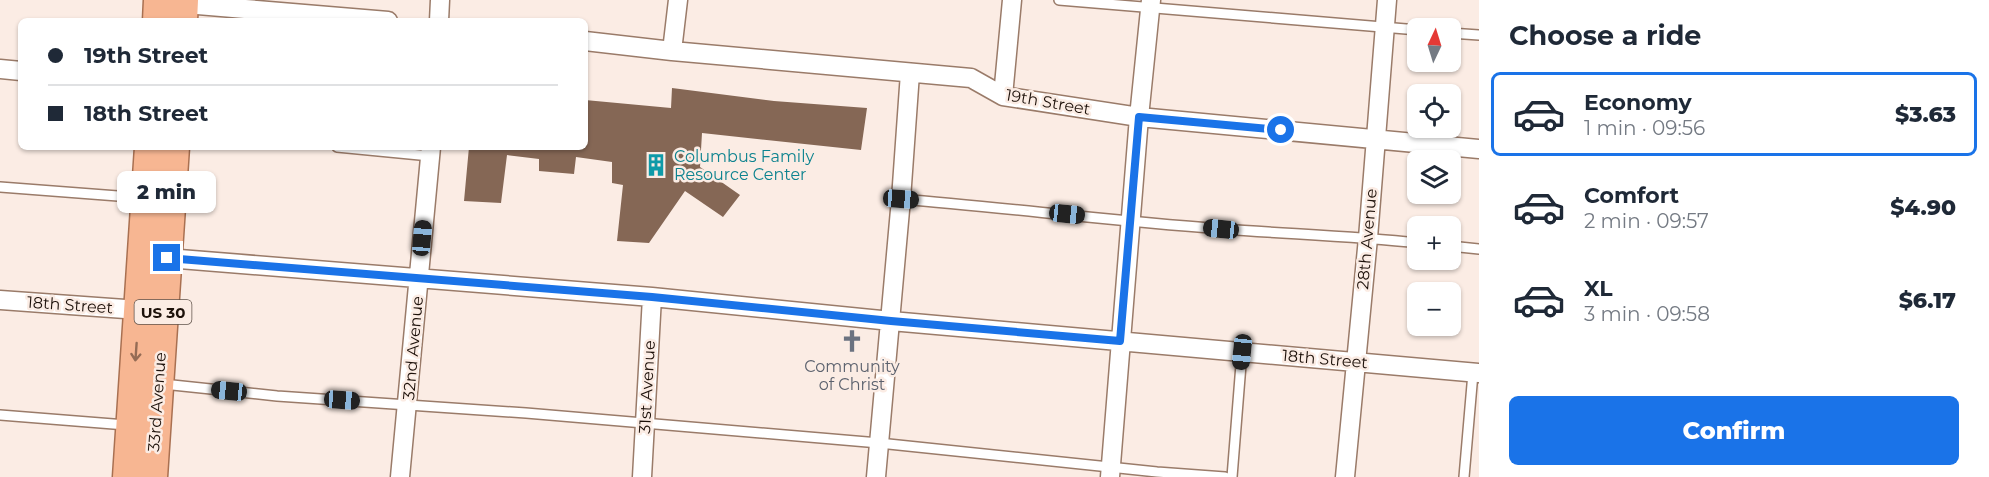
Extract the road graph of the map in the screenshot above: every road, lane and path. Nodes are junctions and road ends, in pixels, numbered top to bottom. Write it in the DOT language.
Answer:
graph roads {
  1 [pos="440,0"];
  2 [pos="678,0"];
  3 [pos="1012,0"];
  4 [pos="1059,0"];
  5 [pos="1387,0"];
  6 [pos="1150,4"];
  7 [pos="171,8"];
  8 [pos="338,18"];
  9 [pos="439,18"];
  10 [pos="1385,27"];
  11 [pos="1407,29"];
  12 [pos="1461,34"];
  13 [pos="1479,35"];
  14 [pos="588,42"];
  15 [pos="672,51"];
  16 [pos="0,69"];
  17 [pos="18,71"];
  18 [pos="910,73"];
  19 [pos="1003,96"];
  20 [pos="1139,117"];
  21 [pos="1375,139"];
  22 [pos="1479,149"];
  23 [pos="150,150"];
  24 [pos="174,150"];
  25 [pos="393,150"];
  26 [pos="430,152"];
  27 [pos="0,187"];
  28 [pos="147,198"];
  29 [pos="901,199"];
  30 [pos="1131,220"];
  31 [pos="1368,238"];
  32 [pos="1407,242"];
  33 [pos="1461,247"];
  34 [pos="1479,249"];
  35 [pos="167,258"];
  36 [pos="418,278"];
  37 [pos="652,297"];
  38 [pos="0,300"];
  39 [pos="139,310"];
  40 [pos="891,321"];
  41 [pos="1120,341"];
  42 [pos="1242,352"];
  43 [pos="1355,362"];
  44 [pos="1476,373"];
  45 [pos="158,383"];
  46 [pos="408,405"];
  47 [pos="0,415"];
  48 [pos="645,423"];
  49 [pos="132,425"];
  50 [pos="879,443"];
  51 [pos="1110,472"];
  52 [pos="128,477"];
  53 [pos="152,477"];
  54 [pos="400,477"];
  55 [pos="642,477"];
  56 [pos="876,477"];
  57 [pos="1225,477"];
  58 [pos="1232,477"];
  59 [pos="1346,477"];
  60 [pos="1464,477"];
  1 -- 9 [label="street"];
  2 -- 15 [label="street"];
  3 -- 19 [label="street"];
  4 -- 6 [label="lane"];
  5 -- 10 [label="street, 28th Avenue"];
  6 -- 10 [label="lane"];
  6 -- 20 [label="street"];
  7 -- 8 [label="street"];
  10 -- 11 [label="lane"];
  10 -- 21 [label="street, 28th Avenue"];
  12 -- 13 [label="lane"];
  14 -- 15 [label="street, 19th Street"];
  15 -- 18 [label="street, 19th Street"];
  16 -- 17 [label="street"];
  18 -- 19 [label="street, 19th Street"];
  18 -- 29 [label="street"];
  19 -- 20 [label="street, 19th Street"];
  20 -- 21 [label="street, 19th Street"];
  20 -- 30 [label="street"];
  21 -- 22 [label="street, 19th Street"];
  21 -- 31 [label="street, 28th Avenue"];
  23 -- 28 [label="highway, 33rd Avenue / US 30"];
  24 -- 35 [label="highway, 33rd Avenue / US 30"];
  25 -- 26 [label="lane"];
  26 -- 36 [label="street, 32nd Avenue"];
  27 -- 28 [label="lane"];
  28 -- 39 [label="highway, 33rd Avenue / US 30"];
  29 -- 30 [label="lane"];
  29 -- 40 [label="street"];
  30 -- 31 [label="lane"];
  30 -- 41 [label="street"];
  31 -- 32 [label="lane"];
  31 -- 43 [label="street, 28th Avenue"];
  33 -- 34 [label="lane"];
  35 -- 36 [label="street, 18th Street"];
  35 -- 45 [label="highway, 33rd Avenue / US 30"];
  36 -- 37 [label="street, 18th Street"];
  36 -- 46 [label="street, 32nd Avenue"];
  37 -- 40 [label="street, 18th Street"];
  37 -- 48 [label="street, 31st Avenue"];
  38 -- 39 [label="street, 18th Street"];
  39 -- 49 [label="highway, 33rd Avenue / US 30, one-way"];
  40 -- 41 [label="street, 18th Street"];
  40 -- 50 [label="street"];
  41 -- 42 [label="street, 18th Street"];
  41 -- 51 [label="street"];
  42 -- 43 [label="street, 18th Street"];
  42 -- 58 [label="lane"];
  43 -- 44 [label="street, 18th Street"];
  43 -- 59 [label="street, 28th Avenue"];
  44 -- 60 [label="lane"];
  45 -- 46 [label="lane"];
  45 -- 53 [label="highway, 33rd Avenue / US 30"];
  46 -- 48 [label="lane"];
  46 -- 54 [label="street, 32nd Avenue"];
  47 -- 49 [label="lane"];
  48 -- 50 [label="lane"];
  48 -- 55 [label="street, 31st Avenue"];
  49 -- 52 [label="highway, 33rd Avenue / US 30"];
  50 -- 51 [label="lane"];
  50 -- 56 [label="street"];
  51 -- 57 [label="lane"];
}
